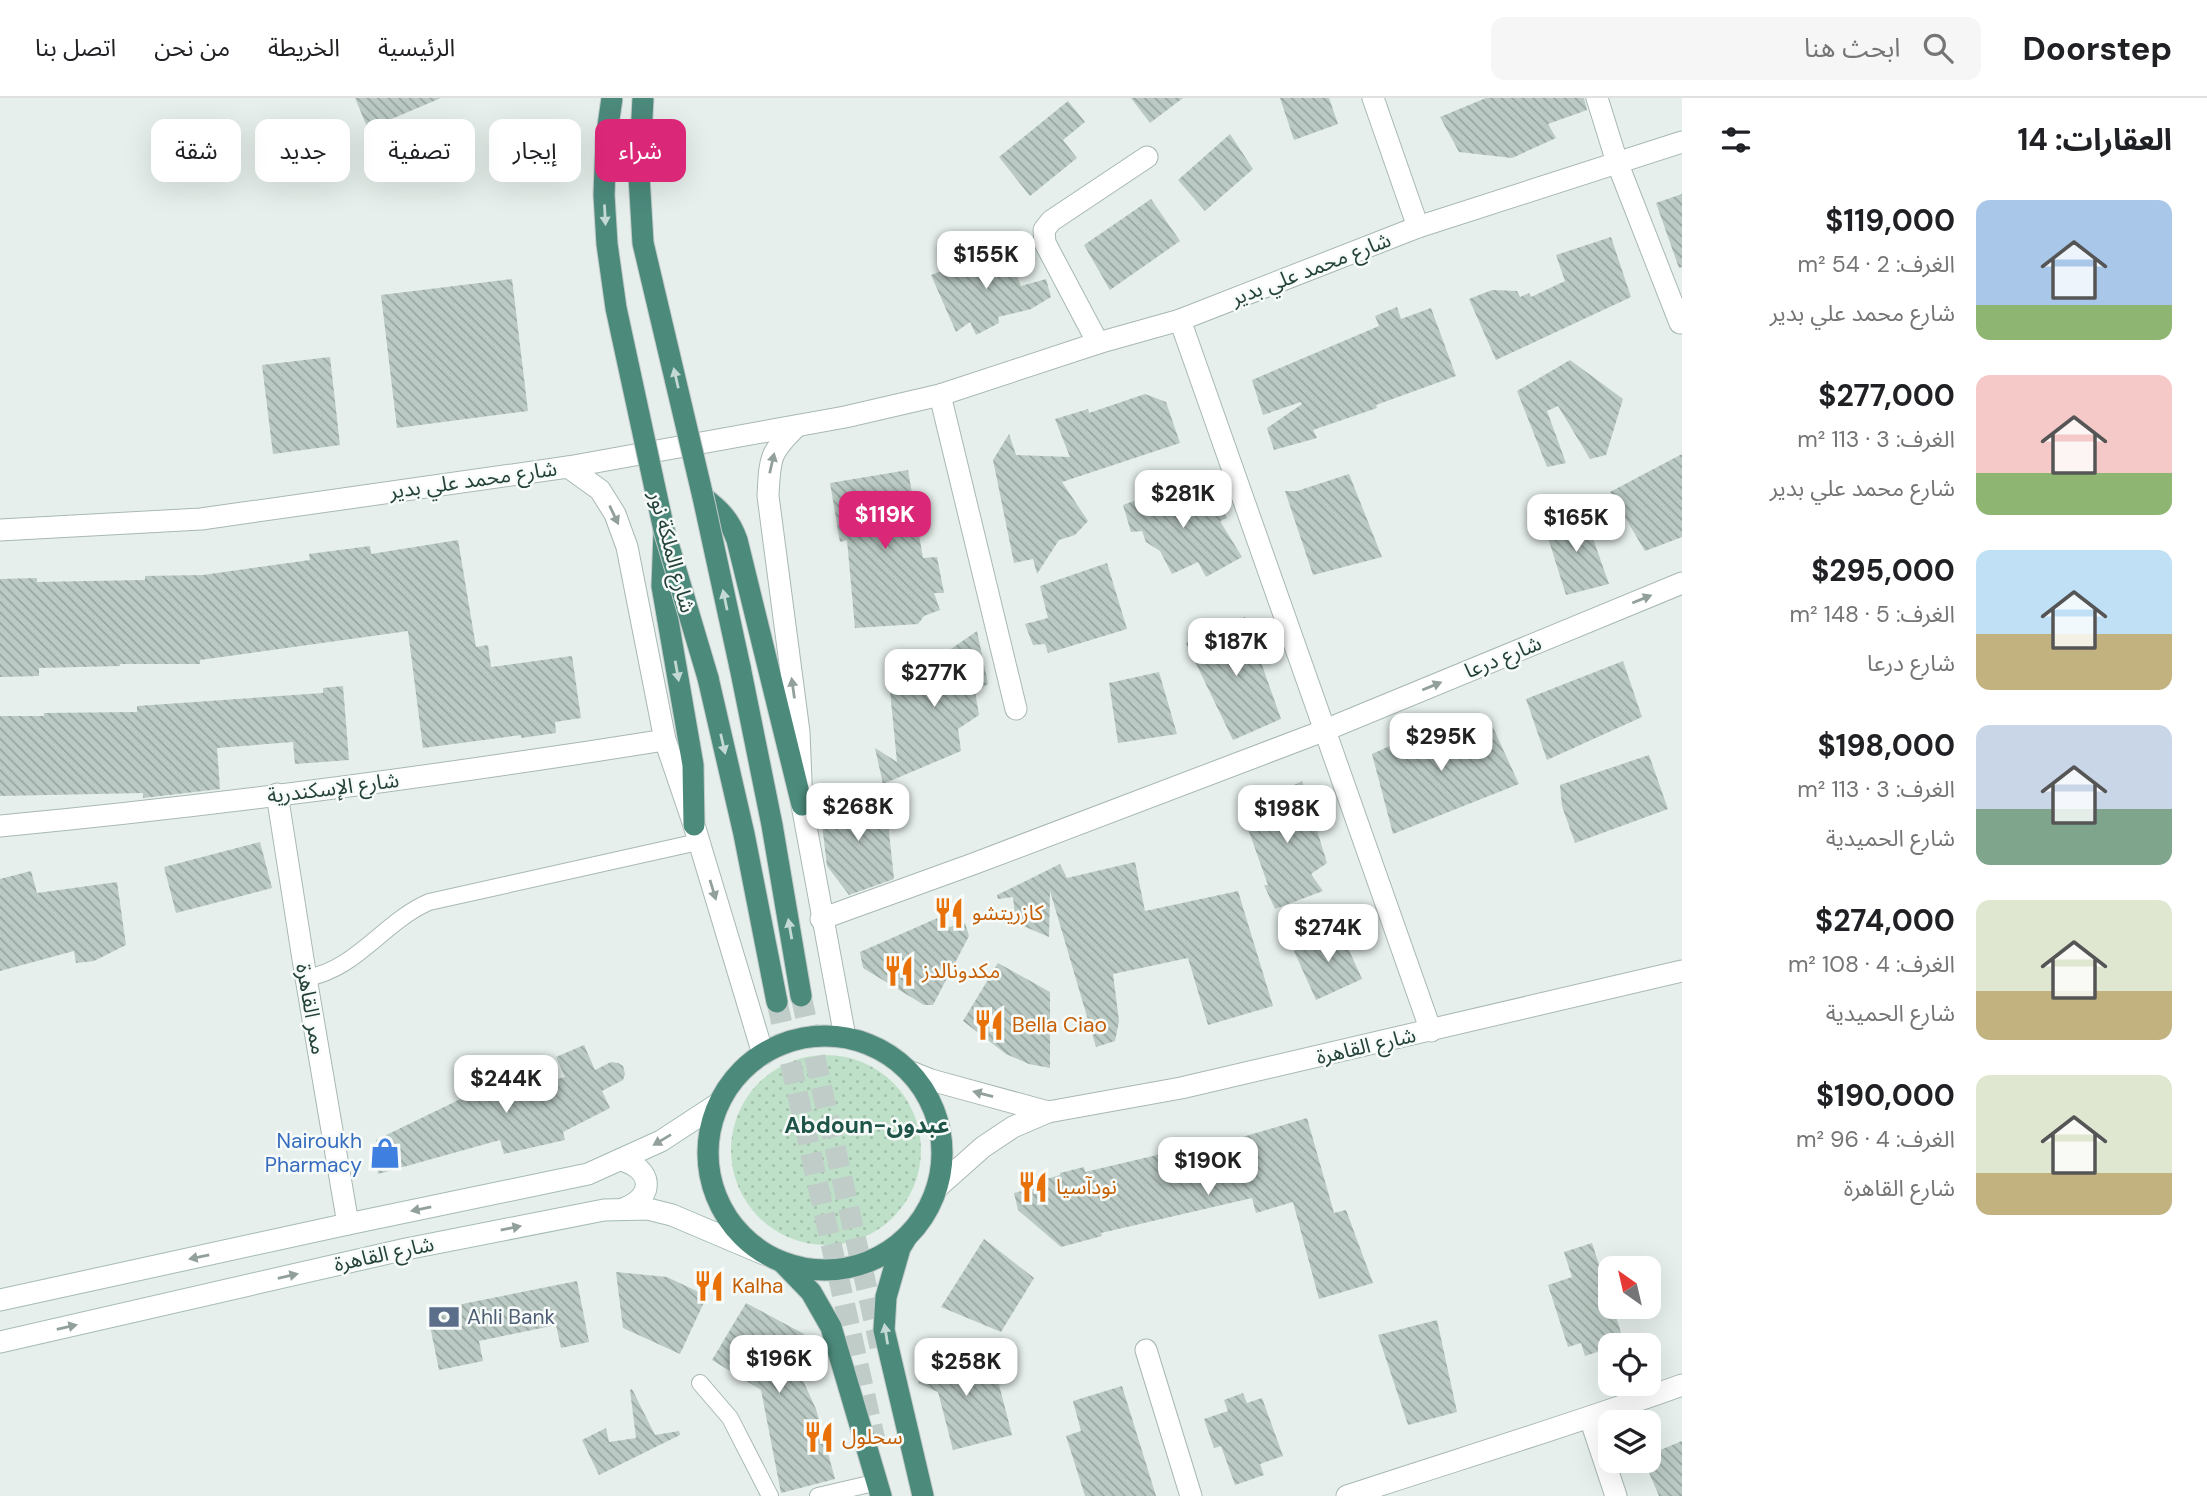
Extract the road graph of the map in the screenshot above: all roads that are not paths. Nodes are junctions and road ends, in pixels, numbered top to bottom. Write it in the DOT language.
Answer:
graph roads {
  1 [pos="612,98"];
  2 [pos="643,98"];
  3 [pos="1373,98"];
  4 [pos="1597,98"];
  5 [pos="1682,142"];
  6 [pos="1147,157"];
  7 [pos="1617,162"];
  8 [pos="1419,228"];
  9 [pos="1180,320"];
  10 [pos="1680,323"];
  11 [pos="1098,343"];
  12 [pos="940,395"];
  13 [pos="797,426"];
  14 [pos="568,467"];
  15 [pos="703,497"];
  16 [pos="0,530"];
  17 [pos="664,530"];
  18 [pos="1682,583"];
  19 [pos="1016,709"];
  20 [pos="1323,731"];
  21 [pos="665,740"];
  22 [pos="277,794"];
  23 [pos="802,805"];
  24 [pos="0,826"];
  25 [pos="696,834"];
  26 [pos="821,919"];
  27 [pos="1682,971"];
  28 [pos="306,978"];
  29 [pos="801,996"];
  30 [pos="777,1002"];
  31 [pos="1431,1031"];
  32 [pos="845,1037"];
  33 [pos="763,1054"];
  34 [pos="911,1072"];
  35 [pos="719,1103"];
  36 [pos="1048,1112"];
  37 [pos="621,1160"];
  38 [pos="938,1187"];
  39 [pos="625,1208"];
  40 [pos="348,1224"];
  41 [pos="907,1237"];
  42 [pos="774,1258"];
  43 [pos="0,1300"];
  44 [pos="0,1342"];
  45 [pos="1146,1350"];
  46 [pos="700,1383"];
  47 [pos="1682,1385"];
  48 [pos="1590,1418"];
  49 [pos="879,1489"];
  50 [pos="770,1496"];
  51 [pos="818,1496"];
  52 [pos="923,1496"];
  53 [pos="1191,1496"];
  54 [pos="1347,1496"];
  55 [pos="1616,1496"];
  1 -- 17 [label="highway, شارع الملكة نور, one-way, bridge"];
  15 -- 2 [label="highway, شارع الملكة نور, one-way, bridge"];
  3 -- 8 [label="street"];
  4 -- 7 [label="street"];
  5 -- 7 [label="street, شارع محمد علي بدير"];
  6 -- 11 [label="street"];
  7 -- 8 [label="street, شارع محمد علي بدير"];
  7 -- 10 [label="street"];
  8 -- 9 [label="street, شارع محمد علي بدير"];
  9 -- 11 [label="street, شارع محمد علي بدير"];
  9 -- 20 [label="street"];
  11 -- 12 [label="street, شارع محمد علي بدير"];
  12 -- 13 [label="street, شارع محمد علي بدير"];
  12 -- 19 [label="street"];
  13 -- 14 [label="street, شارع محمد علي بدير"];
  23 -- 13 [label="street, one-way"];
  14 -- 16 [label="street, شارع محمد علي بدير"];
  14 -- 21 [label="street, شارع الملكة نور, one-way"];
  15 -- 23 [label="highway"];
  29 -- 15 [label="highway, شارع الملكة نور, one-way, bridge"];
  17 -- 25 [label="highway, one-way"];
  17 -- 30 [label="highway, شارع الملكة نور, one-way, bridge"];
  20 -- 18 [label="street, شارع درعا, one-way"];
  20 -- 26 [label="street, شارع درعا"];
  20 -- 31 [label="street"];
  21 -- 22 [label="street, شارع الإسكندرية"];
  21 -- 25 [label="street, شارع الملكة نور"];
  22 -- 24 [label="street, شارع الإسكندرية"];
  22 -- 28 [label="street, ممر القاهرة"];
  23 -- 26 [label="street"];
  25 -- 28 [label="lane"];
  25 -- 33 [label="street, شارع الملكة نور, one-way"];
  26 -- 32 [label="street"];
  27 -- 31 [label="street, شارع القاهرة"];
  28 -- 40 [label="street, ممر القاهرة"];
  31 -- 36 [label="street, شارع القاهرة"];
  32 -- 33 [label="highway"];
  32 -- 34 [label="highway"];
  33 -- 35 [label="highway"];
  36 -- 34 [label="street, شارع القاهرة, one-way"];
  34 -- 38 [label="highway"];
  35 -- 37 [label="street, شارع القاهرة, one-way"];
  35 -- 42 [label="highway"];
  36 -- 38 [label="street, شارع القاهرة"];
  37 -- 39 [label="street"];
  37 -- 40 [label="street, شارع القاهرة, one-way"];
  38 -- 41 [label="highway"];
  39 -- 42 [label="street, شارع القاهرة"];
  44 -- 39 [label="street, شارع القاهرة, one-way"];
  40 -- 43 [label="street, شارع القاهرة, one-way"];
  41 -- 42 [label="highway"];
  52 -- 41 [label="highway, one-way"];
  42 -- 49 [label="highway"];
  45 -- 53 [label="street"];
  46 -- 50 [label="lane"];
  47 -- 48 [label="street"];
  48 -- 54 [label="street"];
  48 -- 55 [label="street"];
  49 -- 51 [label="lane"];
}
